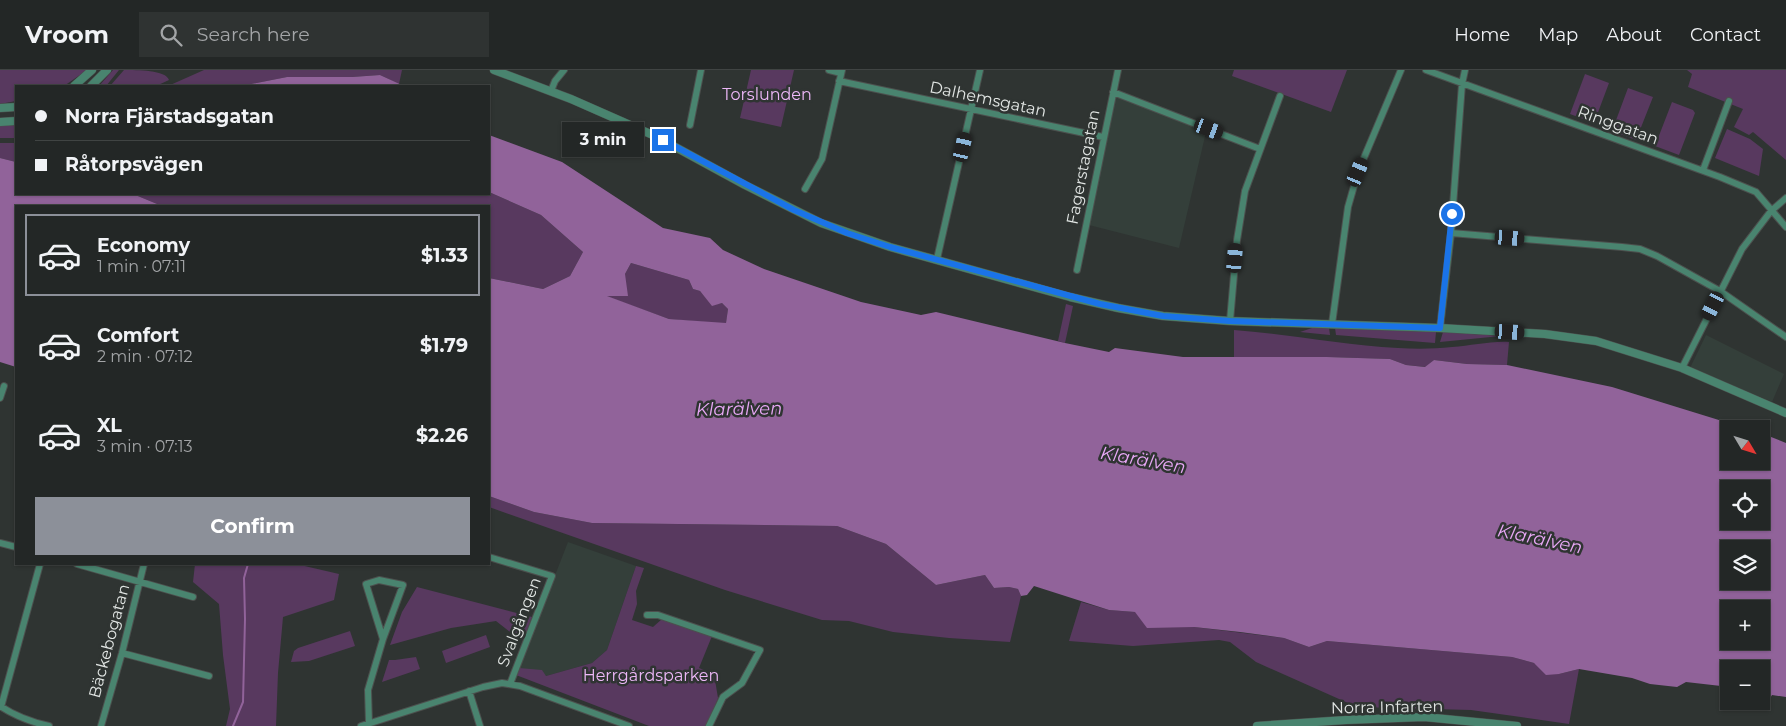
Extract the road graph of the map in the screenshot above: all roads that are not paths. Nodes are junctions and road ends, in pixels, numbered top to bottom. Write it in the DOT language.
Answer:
graph roads {
  1 [pos="92,70"];
  2 [pos="107,70"];
  3 [pos="494,70"];
  4 [pos="564,70"];
  5 [pos="701,70"];
  6 [pos="829,70"];
  7 [pos="980,70"];
  8 [pos="1118,70"];
  9 [pos="1401,70"];
  10 [pos="1426,70"];
  11 [pos="1465,70"];
  12 [pos="841,71"];
  13 [pos="839,81"];
  14 [pos="1462,84"];
  15 [pos="75,85"];
  16 [pos="92,85"];
  17 [pos="551,91"];
  18 [pos="1113,92"];
  19 [pos="1280,96"];
  20 [pos="1729,101"];
  21 [pos="15,107"];
  22 [pos="0,108"];
  23 [pos="971,109"];
  24 [pos="15,121"];
  25 [pos="0,122"];
  26 [pos="690,125"];
  27 [pos="1103,137"];
  28 [pos="1260,149"];
  29 [pos="1703,170"];
  30 [pos="805,189"];
  31 [pos="1786,198"];
  32 [pos="1771,211"];
  33 [pos="1786,227"];
  34 [pos="1451,233"];
  35 [pos="937,259"];
  36 [pos="1076,270"];
  37 [pos="1720,291"];
  38 [pos="1230,321"];
  39 [pos="1332,324"];
  40 [pos="1440,328"];
  41 [pos="1786,337"];
  42 [pos="1682,368"];
  43 [pos="4,386"];
  44 [pos="0,398"];
  45 [pos="1786,412"];
  46 [pos="0,543"];
  47 [pos="15,547"];
  48 [pos="490,557"];
  49 [pos="40,565"];
  50 [pos="81,565"];
  51 [pos="144,565"];
  52 [pos="139,581"];
  53 [pos="193,597"];
  54 [pos="647,615"];
  55 [pos="383,639"];
  56 [pos="122,653"];
  57 [pos="209,676"];
  58 [pos="510,684"];
  59 [pos="469,691"];
  60 [pos="0,706"];
  61 [pos="369,724"];
  62 [pos="48,726"];
  63 [pos="101,726"];
  64 [pos="361,726"];
  65 [pos="480,726"];
  66 [pos="629,726"];
  67 [pos="709,726"];
  68 [pos="1257,726"];
  69 [pos="1517,726"];
  1 -- 15 [label="street"];
  2 -- 16 [label="street"];
  3 -- 17 [label="street"];
  4 -- 17 [label="street"];
  5 -- 26 [label="street"];
  6 -- 12 [label="street"];
  7 -- 23 [label="street"];
  8 -- 18 [label="street, Fagerstagatan"];
  9 -- 39 [label="street"];
  10 -- 14 [label="street, Ringgatan"];
  11 -- 14 [label="street"];
  12 -- 13 [label="street"];
  13 -- 23 [label="street, Dalhemsgatan"];
  13 -- 30 [label="street"];
  14 -- 29 [label="street, Ringgatan"];
  14 -- 34 [label="street"];
  17 -- 35 [label="street"];
  18 -- 27 [label="street, Fagerstagatan"];
  18 -- 28 [label="street"];
  19 -- 28 [label="street"];
  20 -- 29 [label="street"];
  21 -- 22 [label="street"];
  23 -- 27 [label="street, Dalhemsgatan"];
  23 -- 35 [label="street"];
  24 -- 25 [label="street"];
  27 -- 36 [label="street, Fagerstagatan"];
  28 -- 38 [label="street"];
  29 -- 32 [label="street, Ringgatan"];
  31 -- 32 [label="street"];
  32 -- 33 [label="street, Ringgatan"];
  32 -- 37 [label="street"];
  34 -- 37 [label="street"];
  34 -- 40 [label="street"];
  35 -- 38 [label="street"];
  37 -- 41 [label="street"];
  37 -- 42 [label="street"];
  38 -- 39 [label="street"];
  39 -- 40 [label="street"];
  40 -- 42 [label="street"];
  42 -- 45 [label="street"];
  43 -- 44 [label="street"];
  46 -- 47 [label="street"];
  48 -- 58 [label="street, Svalgången"];
  49 -- 60 [label="street"];
  50 -- 52 [label="street"];
  51 -- 52 [label="street, Bäckebogatan"];
  52 -- 53 [label="street"];
  52 -- 56 [label="street, Bäckebogatan"];
  54 -- 67 [label="street"];
  55 -- 55 [label="street"];
  55 -- 61 [label="street"];
  56 -- 57 [label="street"];
  56 -- 63 [label="street, Bäckebogatan"];
  58 -- 59 [label="street"];
  58 -- 66 [label="street"];
  59 -- 61 [label="street"];
  59 -- 65 [label="street"];
  60 -- 62 [label="street"];
  61 -- 64 [label="street"];
  68 -- 69 [label="street, Norra Infarten"];
}
